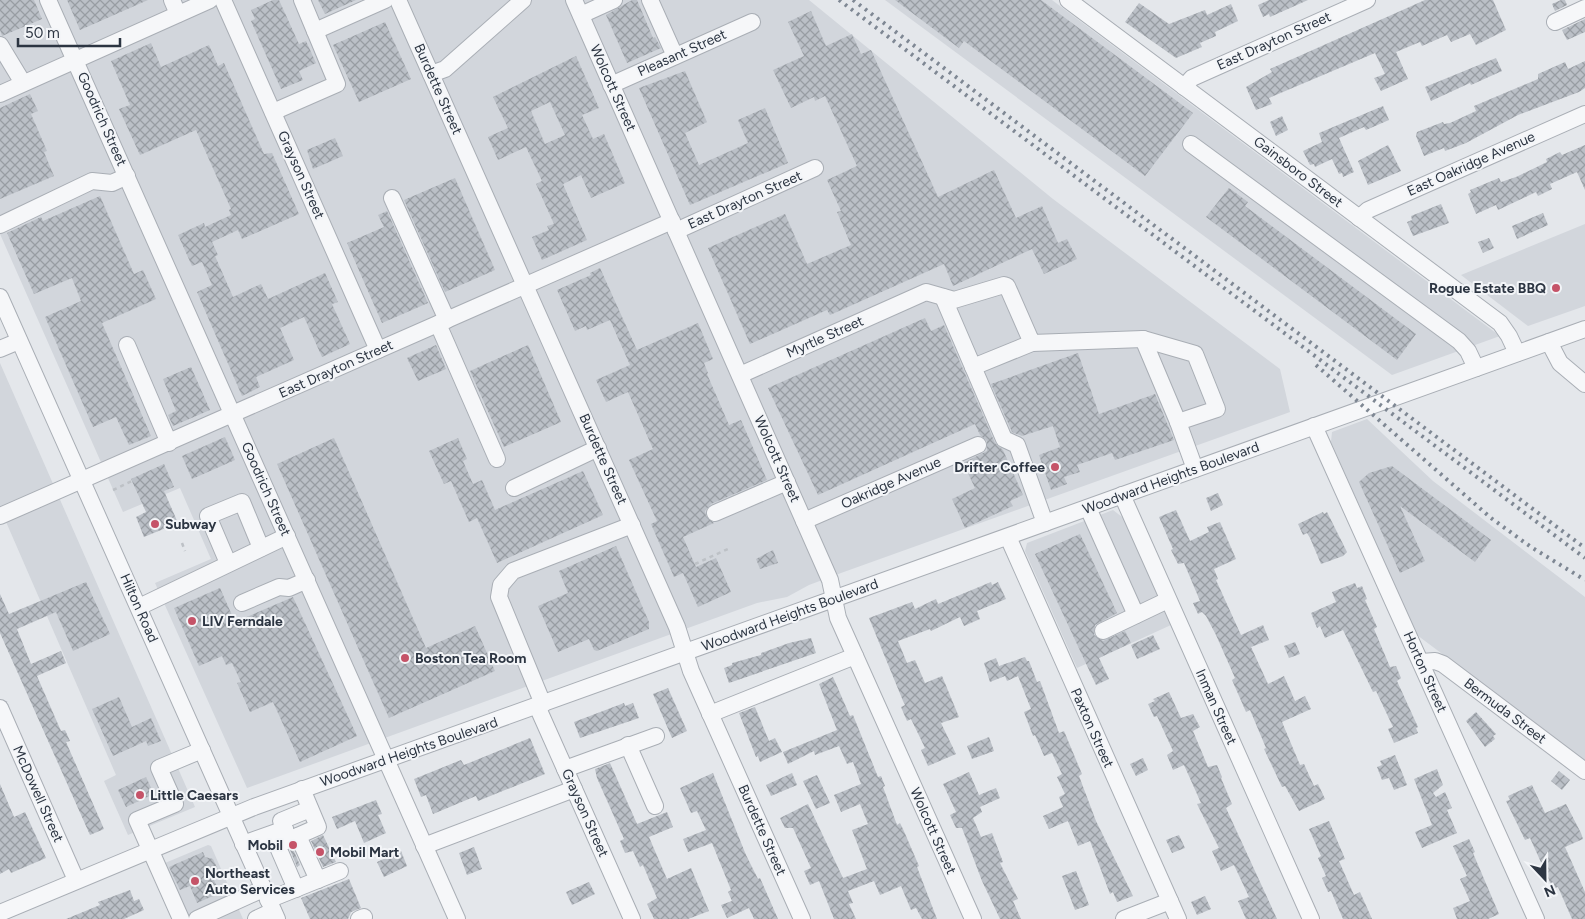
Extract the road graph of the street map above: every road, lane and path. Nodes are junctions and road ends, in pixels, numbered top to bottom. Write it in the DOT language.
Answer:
graph roads {
  1 [pos="48,0"];
  2 [pos="210,0"];
  3 [pos="223,0"];
  4 [pos="302,0"];
  5 [pos="385,0"];
  6 [pos="398,0"];
  7 [pos="523,0"];
  8 [pos="574,0"];
  9 [pos="614,0"];
  10 [pos="650,0"];
  11 [pos="1068,0"];
  12 [pos="1367,0"];
  13 [pos="175,7"];
  14 [pos="1585,8"];
  15 [pos="581,15"];
  16 [pos="752,22"];
  17 [pos="1555,22"];
  18 [pos="315,31"];
  19 [pos="3,52"];
  20 [pos="675,56"];
  21 [pos="76,60"];
  22 [pos="432,74"];
  23 [pos="23,84"];
  24 [pos="611,85"];
  25 [pos="1184,87"];
  26 [pos="0,94"];
  27 [pos="273,112"];
  28 [pos="1585,114"];
  29 [pos="1191,144"];
  30 [pos="815,168"];
  31 [pos="127,176"];
  32 [pos="392,198"];
  33 [pos="1359,218"];
  34 [pos="0,224"];
  35 [pos="674,226"];
  36 [pos="526,286"];
  37 [pos="0,297"];
  38 [pos="944,297"];
  39 [pos="442,322"];
  40 [pos="1585,329"];
  41 [pos="1144,339"];
  42 [pos="19,341"];
  43 [pos="1549,342"];
  44 [pos="1032,343"];
  45 [pos="127,345"];
  46 [pos="0,349"];
  47 [pos="378,350"];
  48 [pos="1516,353"];
  49 [pos="973,366"];
  50 [pos="1476,368"];
  51 [pos="740,375"];
  52 [pos="1585,384"];
  53 [pos="233,415"];
  54 [pos="1178,422"];
  55 [pos="1314,426"];
  56 [pos="169,443"];
  57 [pos="978,444"];
  58 [pos="598,448"];
  59 [pos="497,459"];
  60 [pos="1195,469"];
  61 [pos="82,480"];
  62 [pos="132,481"];
  63 [pos="787,482"];
  64 [pos="514,488"];
  65 [pos="112,490"];
  66 [pos="1122,495"];
  67 [pos="1088,508"];
  68 [pos="715,513"];
  69 [pos="0,516"];
  70 [pos="804,521"];
  71 [pos="1046,524"];
  72 [pos="632,525"];
  73 [pos="187,526"];
  74 [pos="181,528"];
  75 [pos="287,536"];
  76 [pos="1008,537"];
  77 [pos="182,543"];
  78 [pos="262,548"];
  79 [pos="730,548"];
  80 [pos="185,551"];
  81 [pos="228,563"];
  82 [pos="695,564"];
  83 [pos="307,580"];
  84 [pos="834,599"];
  85 [pos="1168,600"];
  86 [pos="242,604"];
  87 [pos="138,607"];
  88 [pos="1136,615"];
  89 [pos="1103,631"];
  90 [pos="686,653"];
  91 [pos="855,656"];
  92 [pos="1421,662"];
  93 [pos="540,705"];
  94 [pos="0,708"];
  95 [pos="710,714"];
  96 [pos="656,736"];
  97 [pos="628,746"];
  98 [pos="202,750"];
  99 [pos="386,760"];
  100 [pos="565,769"];
  101 [pos="1585,771"];
  102 [pos="302,789"];
  103 [pos="574,789"];
  104 [pos="655,806"];
  105 [pos="310,809"];
  106 [pos="232,815"];
  107 [pos="291,835"];
  108 [pos="243,844"];
  109 [pos="424,846"];
  110 [pos="150,849"];
  111 [pos="340,871"];
  112 [pos="76,880"];
  113 [pos="318,880"];
  114 [pos="296,889"];
  115 [pos="1170,901"];
  116 [pos="270,905"];
  117 [pos="0,913"];
  118 [pos="181,919"];
  119 [pos="197,919"];
  120 [pos="256,919"];
  121 [pos="456,919"];
  122 [pos="632,919"];
  123 [pos="802,919"];
  124 [pos="973,919"];
  125 [pos="1124,919"];
  126 [pos="1178,919"];
  127 [pos="1311,919"];
  128 [pos="1536,919"];
  1 -- 21 [label="street, Goodrich Street"];
  2 -- 13 [label="street"];
  3 -- 27 [label="street, Grayson Street"];
  4 -- 18 [label="street"];
  5 -- 18 [label="street"];
  6 -- 22 [label="street, Burdette Street"];
  7 -- 22 [label="street"];
  8 -- 15 [label="street, Wolcott Street"];
  9 -- 15 [label="street"];
  10 -- 20 [label="street"];
  11 -- 25 [label="street, Gainsboro Street"];
  12 -- 25 [label="street, East Drayton Street"];
  13 -- 21 [label="street"];
  14 -- 17 [label="street"];
  15 -- 24 [label="street, Wolcott Street"];
  16 -- 20 [label="street, Pleasant Street"];
  18 -- 27 [label="street"];
  19 -- 23 [label="street"];
  20 -- 24 [label="street, Pleasant Street"];
  21 -- 23 [label="street"];
  21 -- 31 [label="street, Goodrich Street"];
  22 -- 36 [label="street, Burdette Street"];
  23 -- 26 [label="street"];
  24 -- 35 [label="street, Wolcott Street"];
  25 -- 33 [label="street, Gainsboro Street"];
  27 -- 47 [label="street, Grayson Street"];
  28 -- 33 [label="street, East Oakridge Avenue"];
  29 -- 50 [label="street"];
  30 -- 35 [label="street, East Drayton Street"];
  31 -- 34 [label="street"];
  31 -- 53 [label="street, Goodrich Street"];
  32 -- 39 [label="street"];
  33 -- 48 [label="street, Gainsboro Street"];
  35 -- 36 [label="street, East Drayton Street"];
  35 -- 51 [label="street, Wolcott Street"];
  36 -- 39 [label="street, East Drayton Street"];
  36 -- 58 [label="street, Burdette Street"];
  37 -- 42 [label="street, Hilton Road"];
  38 -- 44 [label="street, Myrtle Street"];
  38 -- 49 [label="street"];
  38 -- 51 [label="street, Myrtle Street"];
  39 -- 47 [label="street, East Drayton Street"];
  39 -- 59 [label="street"];
  40 -- 43 [label="street, Woodward Heights Boulevard"];
  41 -- 44 [label="street"];
  41 -- 54 [label="street"];
  41 -- 54 [label="street"];
  42 -- 46 [label="street"];
  42 -- 61 [label="street, Hilton Road"];
  43 -- 48 [label="street, Woodward Heights Boulevard"];
  43 -- 52 [label="street"];
  44 -- 49 [label="street"];
  45 -- 56 [label="street"];
  47 -- 53 [label="street, East Drayton Street"];
  48 -- 50 [label="street, Woodward Heights Boulevard"];
  49 -- 71 [label="street"];
  50 -- 55 [label="street, Woodward Heights Boulevard"];
  51 -- 63 [label="street, Wolcott Street"];
  53 -- 56 [label="street, East Drayton Street"];
  53 -- 75 [label="street, Goodrich Street"];
  54 -- 60 [label="street"];
  55 -- 60 [label="street, Woodward Heights Boulevard"];
  55 -- 92 [label="street, Horton Street"];
  56 -- 61 [label="street, East Drayton Street"];
  57 -- 70 [label="street, Oakridge Avenue"];
  58 -- 64 [label="street"];
  58 -- 72 [label="street, Burdette Street"];
  60 -- 66 [label="street, Woodward Heights Boulevard"];
  61 -- 69 [label="street, East Drayton Street"];
  61 -- 87 [label="street, Hilton Road"];
  62 -- 65 [label="path"];
  63 -- 68 [label="street"];
  63 -- 70 [label="street, Wolcott Street"];
  66 -- 67 [label="street, Woodward Heights Boulevard"];
  66 -- 85 [label="street, Inman Street"];
  67 -- 71 [label="street, Woodward Heights Boulevard"];
  67 -- 88 [label="street"];
  70 -- 84 [label="street, Wolcott Street"];
  71 -- 76 [label="street, Woodward Heights Boulevard"];
  72 -- 90 [label="street, Burdette Street"];
  72 -- 93 [label="street, Grayson Street"];
  73 -- 74 [label="path"];
  75 -- 78 [label="street"];
  75 -- 83 [label="street, Goodrich Street"];
  76 -- 84 [label="street, Woodward Heights Boulevard"];
  76 -- 115 [label="street, Paxton Street"];
  77 -- 80 [label="path"];
  78 -- 81 [label="street"];
  78 -- 81 [label="street"];
  79 -- 82 [label="path"];
  81 -- 87 [label="street"];
  83 -- 86 [label="street"];
  83 -- 99 [label="street, Goodrich Street"];
  84 -- 90 [label="street, Woodward Heights Boulevard"];
  84 -- 91 [label="street, Wolcott Street"];
  85 -- 88 [label="street"];
  85 -- 127 [label="street, Inman Street"];
  87 -- 98 [label="street, Hilton Road"];
  88 -- 89 [label="street"];
  90 -- 93 [label="street, Woodward Heights Boulevard"];
  90 -- 95 [label="street, Burdette Street"];
  91 -- 95 [label="street"];
  91 -- 124 [label="street, Wolcott Street"];
  92 -- 101 [label="street, Bermuda Street"];
  92 -- 128 [label="street, Horton Street"];
  93 -- 99 [label="street, Woodward Heights Boulevard"];
  93 -- 100 [label="street, Grayson Street"];
  94 -- 112 [label="street, McDowell Street"];
  95 -- 123 [label="street, Burdette Street"];
  96 -- 97 [label="street"];
  97 -- 100 [label="street"];
  97 -- 104 [label="street"];
  98 -- 106 [label="street, Hilton Road"];
  98 -- 110 [label="street"];
  99 -- 102 [label="street, Woodward Heights Boulevard"];
  99 -- 109 [label="street, Goodrich Street"];
  100 -- 103 [label="street, Grayson Street"];
  102 -- 105 [label="street"];
  102 -- 106 [label="street, Woodward Heights Boulevard"];
  103 -- 109 [label="street"];
  103 -- 122 [label="street, Grayson Street"];
  105 -- 107 [label="street"];
  105 -- 107 [label="street"];
  106 -- 108 [label="street, Hilton Road"];
  106 -- 110 [label="street, Woodward Heights Boulevard"];
  107 -- 108 [label="street"];
  107 -- 113 [label="street"];
  107 -- 114 [label="street"];
  108 -- 116 [label="street, Hilton Road"];
  109 -- 121 [label="street, Goodrich Street"];
  110 -- 112 [label="street, Woodward Heights Boulevard"];
  110 -- 118 [label="street"];
  111 -- 113 [label="street"];
  112 -- 117 [label="street, Woodward Heights Boulevard"];
  113 -- 114 [label="street"];
  114 -- 116 [label="street"];
  115 -- 125 [label="street"];
  115 -- 126 [label="street, Paxton Street"];
  116 -- 119 [label="street"];
  116 -- 120 [label="street"];
}
